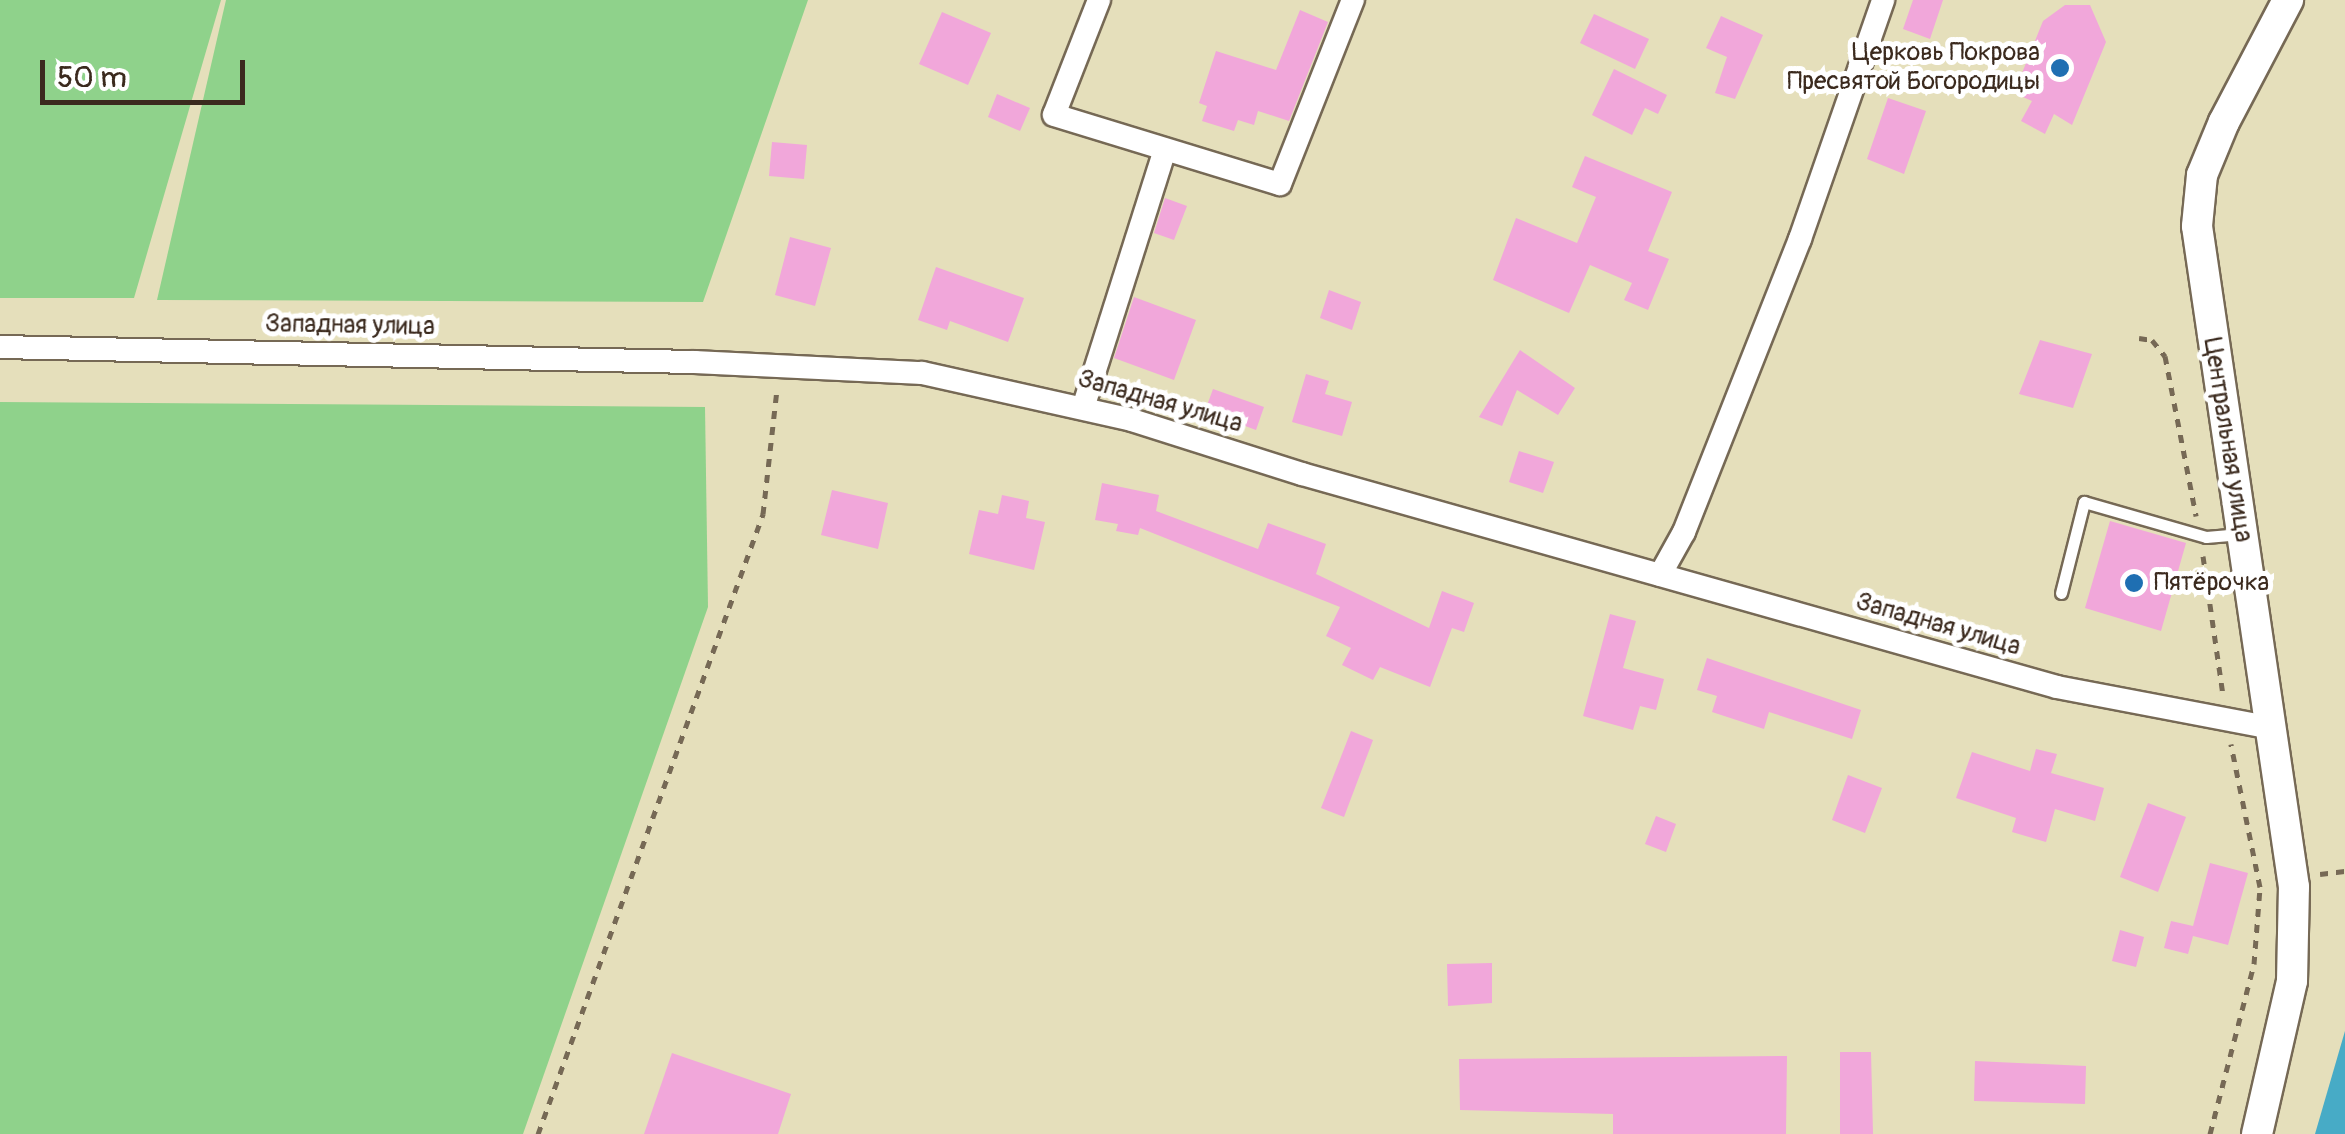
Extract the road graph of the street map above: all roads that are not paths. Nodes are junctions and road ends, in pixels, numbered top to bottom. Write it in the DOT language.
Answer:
graph roads {
  1 [pos="1099,0"];
  2 [pos="1353,0"];
  3 [pos="1884,0"];
  4 [pos="2288,0"];
  5 [pos="1164,152"];
  6 [pos="0,347"];
  7 [pos="1083,408"];
  8 [pos="2241,534"];
  9 [pos="1660,575"];
  10 [pos="2061,593"];
  11 [pos="2272,728"];
  12 [pos="2257,1134"];
  1 -- 5 [label="street"];
  2 -- 5 [label="street"];
  3 -- 9 [label="street"];
  4 -- 8 [label="street, Центральная улица"];
  5 -- 7 [label="street"];
  6 -- 7 [label="street, Западная улица"];
  7 -- 9 [label="street, Западная улица"];
  8 -- 10 [label="lane"];
  8 -- 11 [label="street, Центральная улица"];
  9 -- 11 [label="street, Западная улица"];
  11 -- 12 [label="street, Центральная улица"];
}
